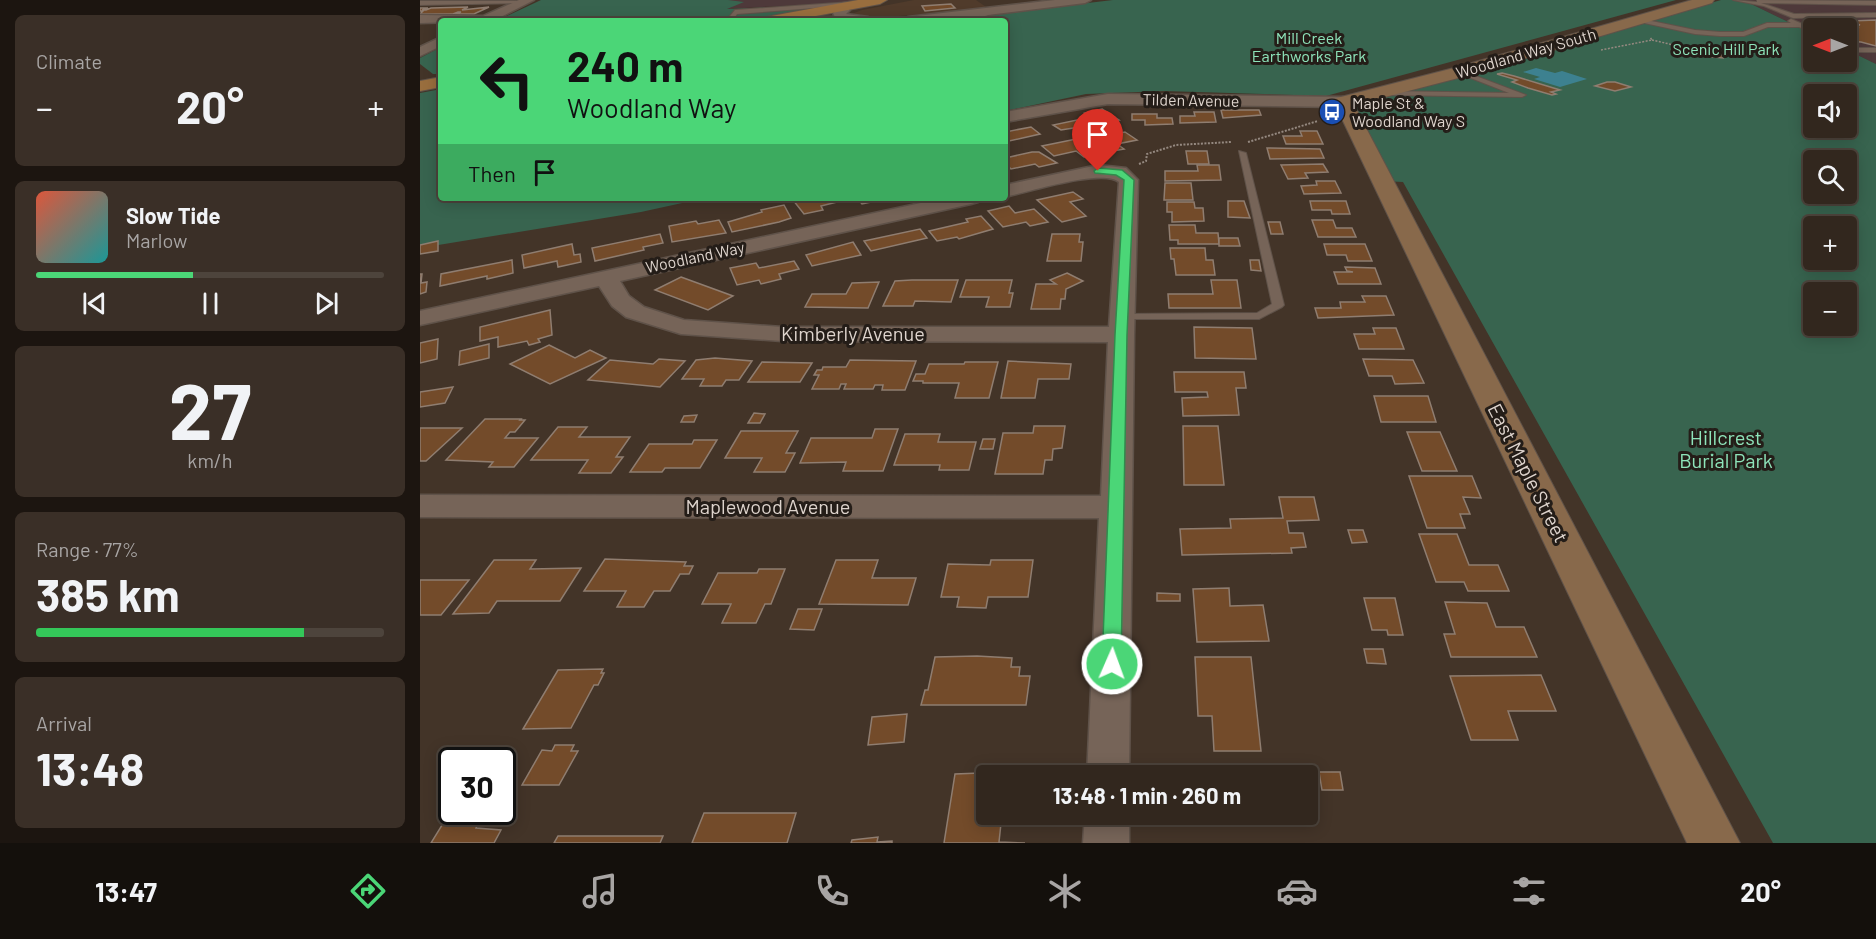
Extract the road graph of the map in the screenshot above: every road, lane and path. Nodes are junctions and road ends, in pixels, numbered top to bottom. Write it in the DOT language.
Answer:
graph roads {
  1 [pos="880,0"];
  2 [pos="896,0"];
  3 [pos="1085,0"];
  4 [pos="1707,0"];
  5 [pos="1737,0"];
  6 [pos="525,2"];
  7 [pos="420,3"];
  8 [pos="862,3"];
  9 [pos="1876,5"];
  10 [pos="1769,7"];
  11 [pos="993,12"];
  12 [pos="839,15"];
  13 [pos="1788,15"];
  14 [pos="1876,15"];
  15 [pos="489,18"];
  16 [pos="740,18"];
  17 [pos="782,18"];
  18 [pos="812,18"];
  19 [pos="820,18"];
  20 [pos="936,18"];
  21 [pos="972,18"];
  22 [pos="420,19"];
  23 [pos="438,19"];
  24 [pos="1637,20"];
  25 [pos="1800,25"];
  26 [pos="1803,26"];
  27 [pos="420,38"];
  28 [pos="438,40"];
  29 [pos="1652,40"];
  30 [pos="438,42"];
  31 [pos="1857,50"];
  32 [pos="1876,50"];
  33 [pos="1676,51"];
  34 [pos="420,52"];
  35 [pos="1687,52"];
  36 [pos="1694,57"];
  37 [pos="1461,72"];
  38 [pos="438,82"];
  39 [pos="1491,83"];
  40 [pos="420,85"];
  41 [pos="1385,93"];
  42 [pos="1451,94"];
  43 [pos="1343,102"];
  44 [pos="1008,116"];
  45 [pos="1242,153"];
  46 [pos="1008,190"];
  47 [pos="957,201"];
  48 [pos="604,276"];
  49 [pos="420,318"];
  50 [pos="1122,326"];
  51 [pos="420,506"];
  52 [pos="1116,507"];
  53 [pos="1108,765"];
  54 [pos="1107,825"];
  55 [pos="1106,843"];
  56 [pos="1714,843"];
  1 -- 8 [label="main road"];
  2 -- 12 [label="main road"];
  3 -- 11 [label="street"];
  4 -- 24 [label="street, Woodland Way South"];
  5 -- 9 [label="lane"];
  5 -- 10 [label="lane"];
  6 -- 7 [label="lane"];
  6 -- 15 [label="street"];
  8 -- 16 [label="lane"];
  8 -- 17 [label="main road"];
  9 -- 10 [label="lane"];
  10 -- 13 [label="lane"];
  11 -- 20 [label="street"];
  11 -- 21 [label="lane"];
  12 -- 18 [label="main road"];
  12 -- 19 [label="street"];
  13 -- 14 [label="lane"];
  13 -- 25 [label="lane"];
  22 -- 23 [label="street"];
  24 -- 25 [label="lane"];
  24 -- 37 [label="street, Woodland Way South"];
  25 -- 26 [label="lane"];
  27 -- 28 [label="street"];
  29 -- 35 [label="path"];
  30 -- 34 [label="street"];
  31 -- 32 [label="lane"];
  33 -- 35 [label="path"];
  35 -- 36 [label="path"];
  37 -- 39 [label="lane"];
  37 -- 41 [label="street, Woodland Way South"];
  38 -- 40 [label="main road"];
  39 -- 42 [label="lane"];
  39 -- 42 [label="lane"];
  41 -- 42 [label="lane"];
  41 -- 43 [label="street, Woodland Way South"];
  43 -- 44 [label="street, Tilden Avenue"];
  43 -- 56 [label="street, East Maple Street"];
  45 -- 50 [label="lane"];
  46 -- 50 [label="street"];
  47 -- 48 [label="street, Woodland Way"];
  48 -- 49 [label="street, Woodland Way"];
  48 -- 50 [label="street, Kimberly Avenue"];
  50 -- 52 [label="street"];
  51 -- 52 [label="street, Maplewood Avenue"];
  52 -- 53 [label="street"];
  54 -- 55 [label="street"];
}
